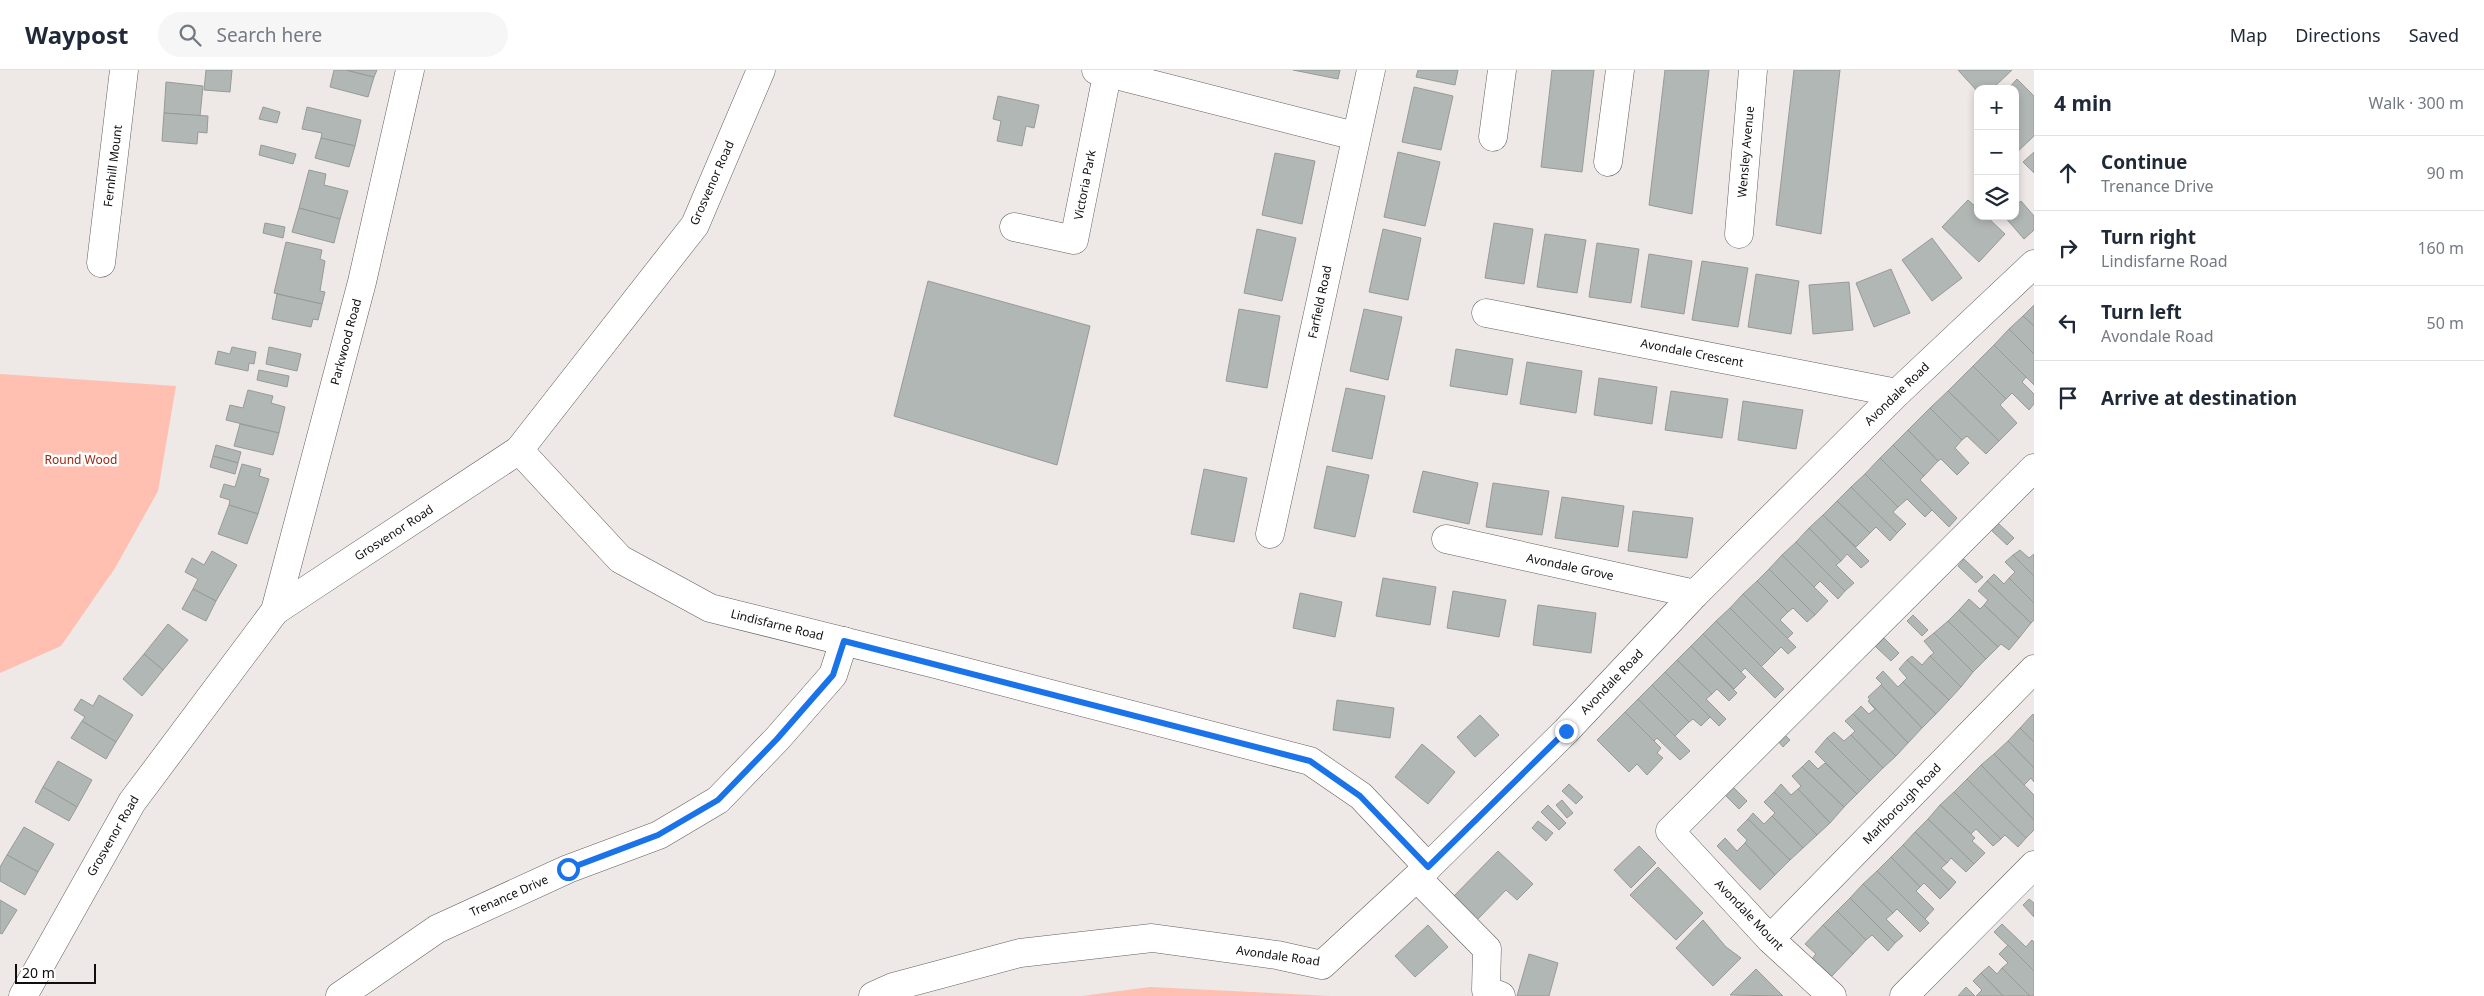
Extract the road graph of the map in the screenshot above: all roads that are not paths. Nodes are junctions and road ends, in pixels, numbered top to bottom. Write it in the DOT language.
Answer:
graph roads {
  1 [pos="124,70"];
  2 [pos="410,70"];
  3 [pos="761,70"];
  4 [pos="1371,70"];
  5 [pos="1502,70"];
  6 [pos="1620,70"];
  7 [pos="1753,70"];
  8 [pos="1104,71"];
  9 [pos="1355,136"];
  10 [pos="1493,137"];
  11 [pos="1608,162"];
  12 [pos="1014,227"];
  13 [pos="1739,234"];
  14 [pos="101,263"];
  15 [pos="2033,266"];
  16 [pos="1486,313"];
  17 [pos="1897,393"];
  18 [pos="519,450"];
  19 [pos="2034,468"];
  20 [pos="1270,534"];
  21 [pos="1446,539"];
  22 [pos="1695,594"];
  23 [pos="275,612"];
  24 [pos="844,641"];
  25 [pos="2034,669"];
  26 [pos="2034,865"];
  27 [pos="1422,873"];
  28 [pos="1770,938"];
  29 [pos="23,996"];
  30 [pos="340,996"];
  31 [pos="873,996"];
  32 [pos="1500,996"];
  33 [pos="1832,996"];
  34 [pos="1904,996"];
  1 -- 14 [label="street, Fernhill Mount"];
  2 -- 23 [label="street, Parkwood Road"];
  3 -- 18 [label="street, Grosvenor Road"];
  4 -- 9 [label="street, Farfield Road"];
  5 -- 10 [label="street"];
  6 -- 11 [label="street"];
  7 -- 13 [label="street, Wensley Avenue"];
  8 -- 9 [label="street"];
  8 -- 12 [label="street, Victoria Park"];
  9 -- 20 [label="street, Farfield Road"];
  15 -- 17 [label="street, Avondale Road"];
  16 -- 17 [label="street, Avondale Crescent"];
  17 -- 22 [label="street, Avondale Road"];
  18 -- 23 [label="street, Grosvenor Road"];
  18 -- 24 [label="street, Lindisfarne Road"];
  19 -- 28 [label="street, Avondale Mount"];
  21 -- 22 [label="street, Avondale Grove"];
  22 -- 27 [label="street, Avondale Road"];
  23 -- 29 [label="street, Grosvenor Road"];
  24 -- 27 [label="street, Lindisfarne Road"];
  24 -- 30 [label="street, Trenance Drive"];
  25 -- 28 [label="street, Marlborough Road"];
  26 -- 34 [label="street"];
  27 -- 31 [label="street, Avondale Road"];
  27 -- 32 [label="street, Lindisfarne Road"];
  28 -- 33 [label="street, Avondale Mount"];
}
